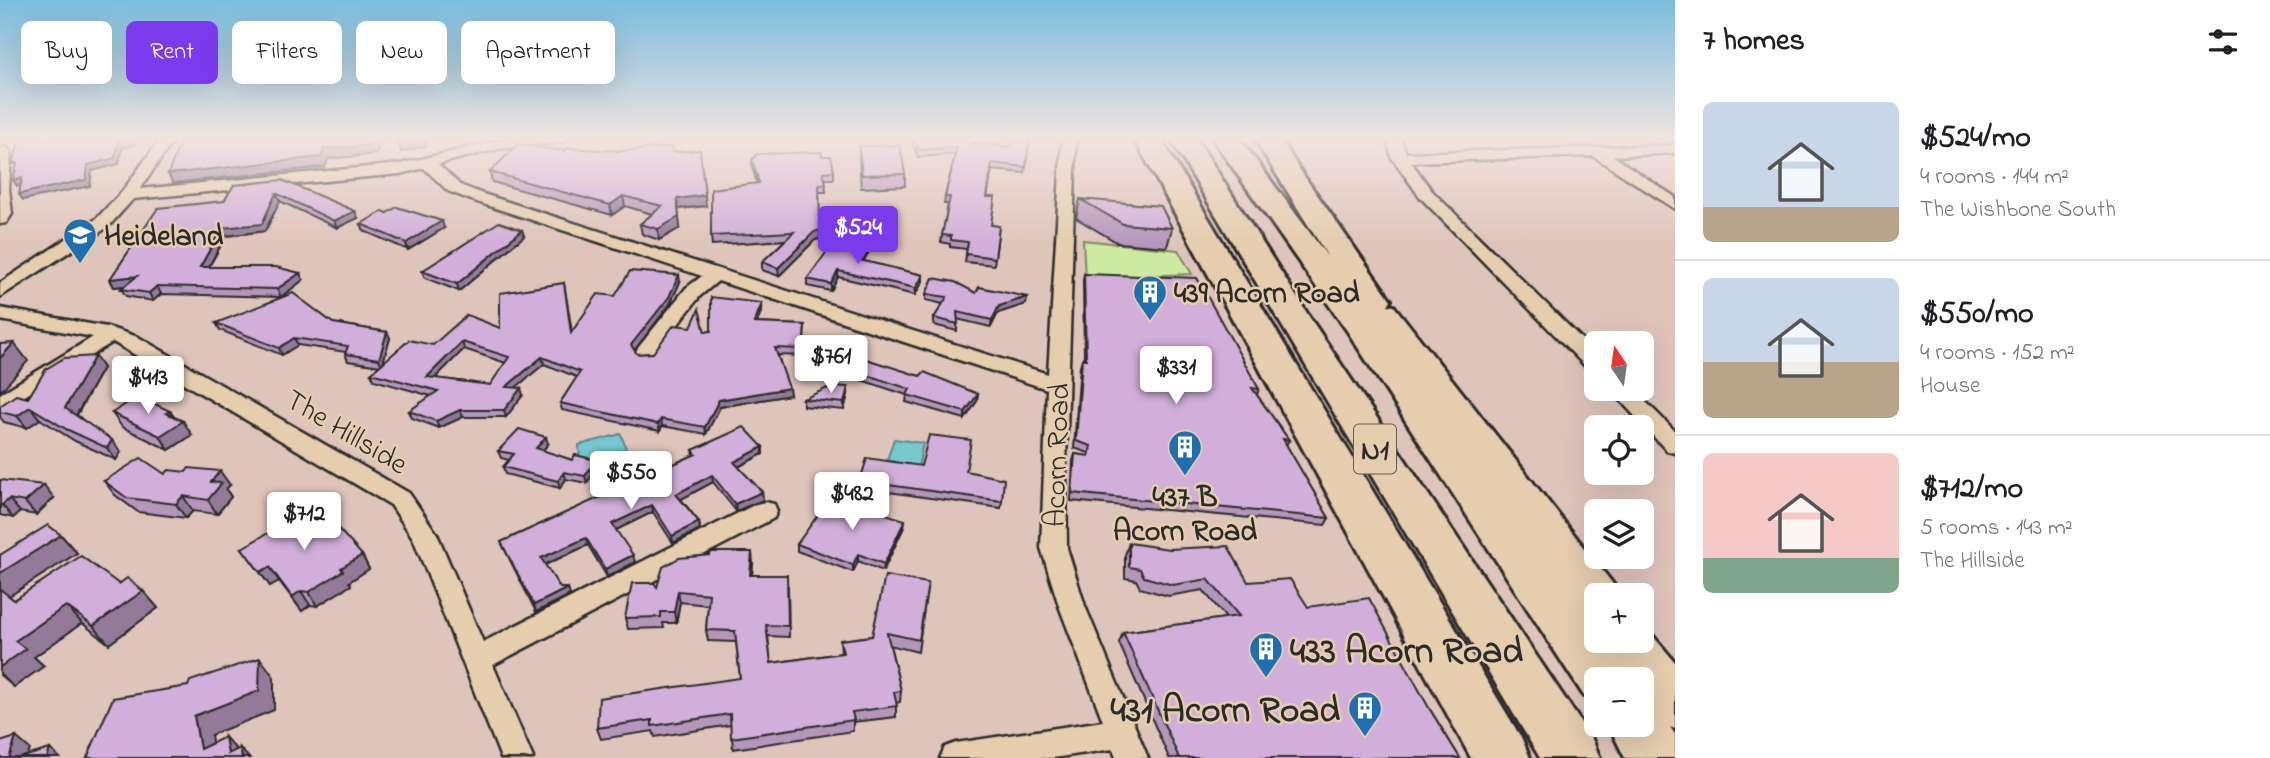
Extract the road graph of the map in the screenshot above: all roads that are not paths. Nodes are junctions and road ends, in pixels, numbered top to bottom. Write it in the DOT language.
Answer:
graph roads {
  1 [pos="2,173"];
  2 [pos="143,173"];
  3 [pos="353,173"];
  4 [pos="440,173"];
  5 [pos="1067,173"];
  6 [pos="1167,173"];
  7 [pos="1170,173"];
  8 [pos="1204,173"];
  9 [pos="1251,173"];
  10 [pos="1279,173"];
  11 [pos="1411,173"];
  12 [pos="1629,173"];
  13 [pos="1178,192"];
  14 [pos="128,195"];
  15 [pos="1675,204"];
  16 [pos="1,213"];
  17 [pos="715,275"];
  18 [pos="0,291"];
  19 [pos="0,314"];
  20 [pos="111,334"];
  21 [pos="645,353"];
  22 [pos="1584,353"];
  23 [pos="1058,385"];
  24 [pos="1632,401"];
  25 [pos="0,404"];
  26 [pos="1675,445"];
  27 [pos="765,511"];
  28 [pos="1584,583"];
  29 [pos="1637,653"];
  30 [pos="476,660"];
  31 [pos="1595,667"];
  32 [pos="1675,704"];
  33 [pos="1643,737"];
  34 [pos="1127,745"];
  35 [pos="517,758"];
  36 [pos="956,758"];
  37 [pos="1502,758"];
  38 [pos="1572,758"];
  39 [pos="1658,758"];
  1 -- 16 [label="street"];
  2 -- 14 [label="street"];
  3 -- 14 [label="street"];
  4 -- 17 [label="street"];
  5 -- 23 [label="street, Acorn Road"];
  6 -- 13 [label="highway"];
  7 -- 13 [label="highway"];
  8 -- 38 [label="highway, N1"];
  9 -- 31 [label="highway, N1"];
  10 -- 28 [label="highway"];
  11 -- 22 [label="street"];
  12 -- 15 [label="street"];
  13 -- 37 [label="highway"];
  14 -- 18 [label="street"];
  17 -- 21 [label="street"];
  17 -- 23 [label="street"];
  19 -- 20 [label="street, The Hillside"];
  20 -- 25 [label="street"];
  20 -- 30 [label="street, The Hillside"];
  23 -- 34 [label="street, Acorn Road"];
  24 -- 26 [label="street"];
  27 -- 30 [label="street"];
  29 -- 32 [label="highway"];
  30 -- 35 [label="street, The Hillside"];
  33 -- 39 [label="highway"];
  34 -- 36 [label="street"];
}
